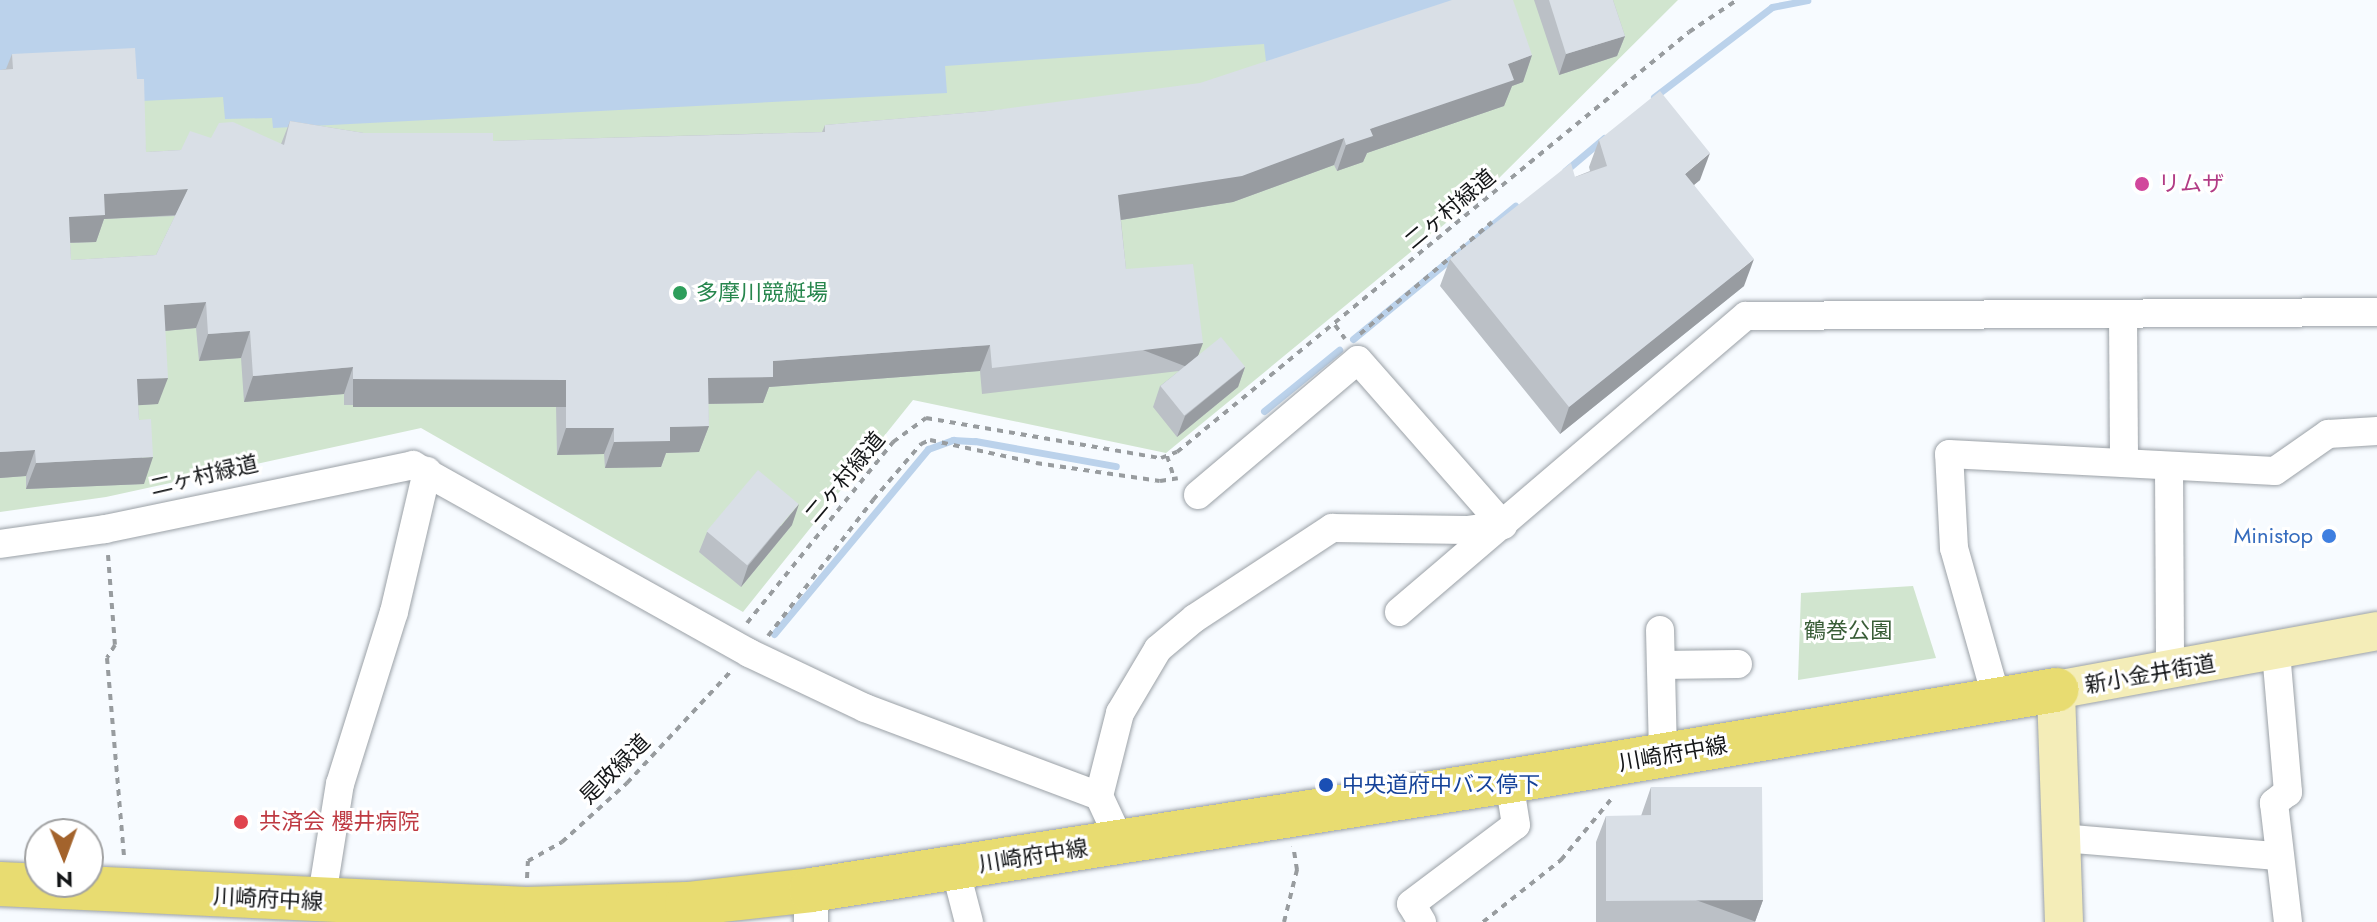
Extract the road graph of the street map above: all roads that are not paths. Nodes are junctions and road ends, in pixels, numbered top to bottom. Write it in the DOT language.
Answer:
graph roads {
  1 [pos="2377,312"];
  2 [pos="2123,314"];
  3 [pos="2377,431"];
  4 [pos="2124,463"];
  5 [pos="2169,466"];
  6 [pos="427,471"];
  7 [pos="1186,483"];
  8 [pos="1503,525"];
  9 [pos="0,544"];
  10 [pos="1399,612"];
  11 [pos="1660,630"];
  12 [pos="2377,631"];
  13 [pos="2276,652"];
  14 [pos="1738,664"];
  15 [pos="1661,665"];
  16 [pos="2170,672"];
  17 [pos="2056,690"];
  18 [pos="1997,700"];
  19 [pos="1663,755"];
  20 [pos="1509,781"];
  21 [pos="1099,796"];
  22 [pos="2062,838"];
  23 [pos="1120,841"];
  24 [pos="2278,856"];
  25 [pos="955,868"];
  26 [pos="0,884"];
  27 [pos="321,902"];
  28 [pos="811,906"];
  29 [pos="969,922"];
  30 [pos="1422,922"];
  31 [pos="2064,922"];
  32 [pos="2288,922"];
  1 -- 2 [label="street"];
  2 -- 4 [label="street"];
  2 -- 8 [label="street"];
  3 -- 5 [label="street"];
  4 -- 5 [label="street"];
  4 -- 18 [label="street"];
  5 -- 16 [label="street"];
  6 -- 9 [label="street"];
  6 -- 21 [label="street"];
  6 -- 27 [label="street"];
  7 -- 8 [label="street"];
  8 -- 10 [label="street"];
  8 -- 21 [label="street"];
  11 -- 15 [label="street"];
  12 -- 13 [label="main road, 新小金井街道"];
  13 -- 16 [label="main road, 新小金井街道"];
  13 -- 24 [label="street"];
  14 -- 15 [label="street"];
  15 -- 19 [label="street"];
  16 -- 17 [label="main road, 新小金井街道"];
  17 -- 18 [label="main road, 川崎府中線"];
  17 -- 22 [label="main road, 新小金井街道"];
  18 -- 19 [label="main road, 川崎府中線"];
  19 -- 20 [label="main road, 川崎府中線"];
  20 -- 23 [label="main road, 川崎府中線"];
  20 -- 30 [label="street"];
  21 -- 23 [label="street"];
  22 -- 24 [label="street"];
  22 -- 31 [label="main road, 新小金井街道"];
  23 -- 25 [label="main road, 川崎府中線"];
  24 -- 32 [label="street"];
  25 -- 28 [label="main road, 川崎府中線"];
  25 -- 29 [label="street"];
  26 -- 27 [label="main road, 川崎府中線"];
  27 -- 28 [label="main road, 川崎府中線"];
}
